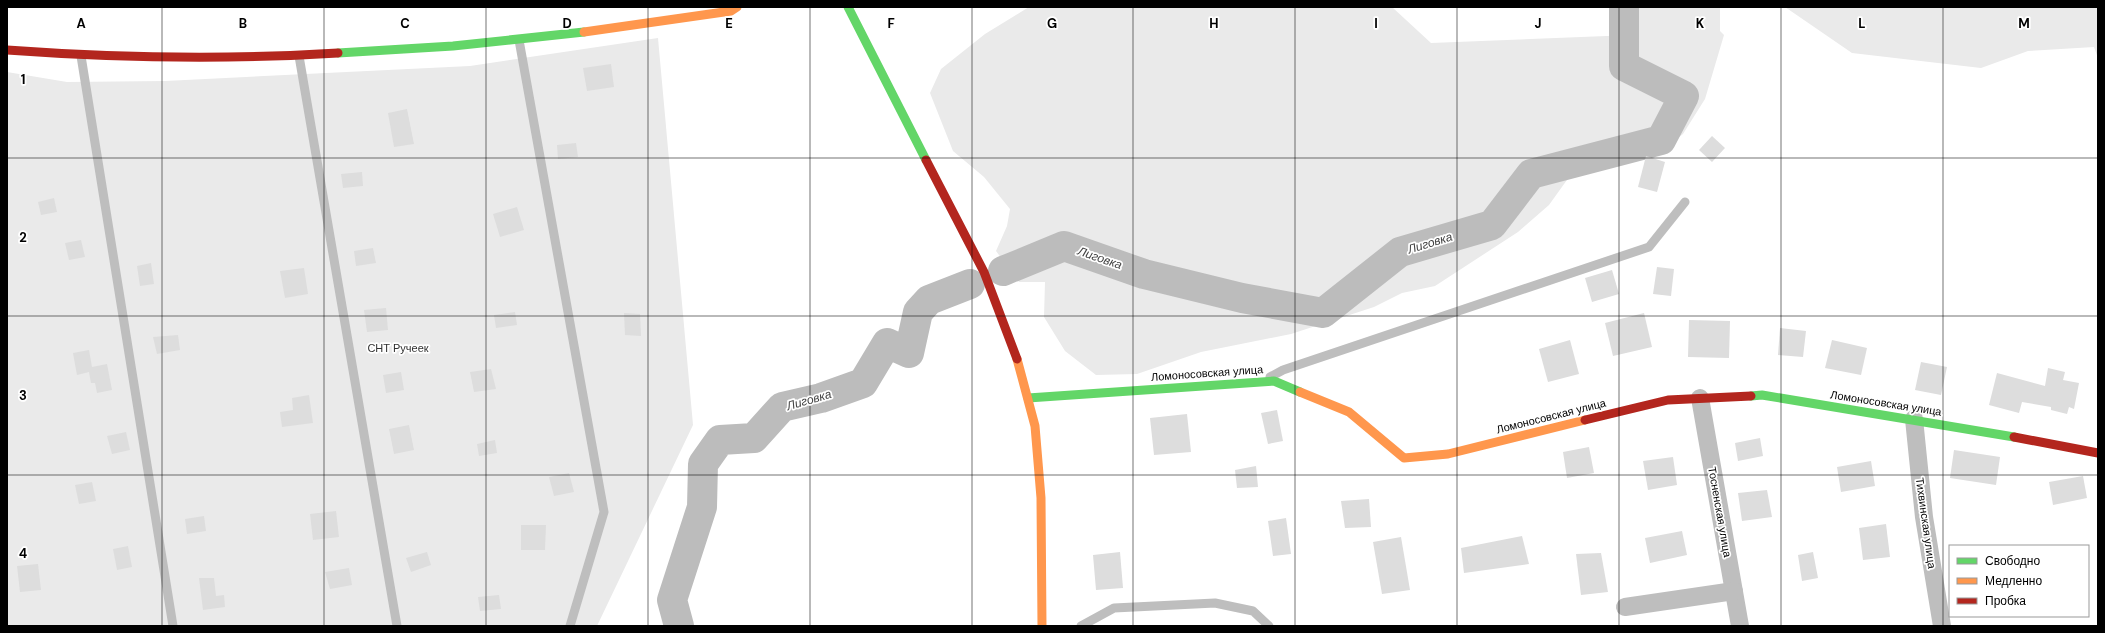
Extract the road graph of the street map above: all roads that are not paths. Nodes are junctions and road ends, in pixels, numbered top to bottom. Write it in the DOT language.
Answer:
graph roads {
  1 [pos="737,7"];
  2 [pos="848,7"];
  3 [pos="519,40"];
  4 [pos="7,50"];
  5 [pos="81,56"];
  6 [pos="299,56"];
  7 [pos="1685,202"];
  8 [pos="1262,382"];
  9 [pos="1028,398"];
  10 [pos="1700,398"];
  11 [pos="1914,419"];
  12 [pos="2098,453"];
  13 [pos="1734,590"];
  14 [pos="1625,607"];
  15 [pos="173,626"];
  16 [pos="397,626"];
  17 [pos="570,626"];
  18 [pos="1042,626"];
  19 [pos="1081,626"];
  20 [pos="1269,626"];
  21 [pos="1740,626"];
  22 [pos="1942,626"];
  1 -- 3 [label="street"];
  2 -- 9 [label="street"];
  3 -- 6 [label="street"];
  3 -- 17 [label="lane"];
  4 -- 5 [label="street"];
  5 -- 6 [label="street"];
  5 -- 15 [label="lane"];
  6 -- 16 [label="lane"];
  7 -- 8 [label="lane"];
  8 -- 9 [label="street, Ломоносовская улица"];
  8 -- 10 [label="street, Ломоносовская улица"];
  9 -- 18 [label="street"];
  10 -- 11 [label="street, Ломоносовская улица"];
  10 -- 13 [label="street, Тосненская улица"];
  11 -- 12 [label="street, Ломоносовская улица"];
  11 -- 22 [label="street, Тихвинская улица"];
  13 -- 14 [label="street"];
  13 -- 21 [label="street, Тосненская улица"];
  19 -- 20 [label="lane"];
}
